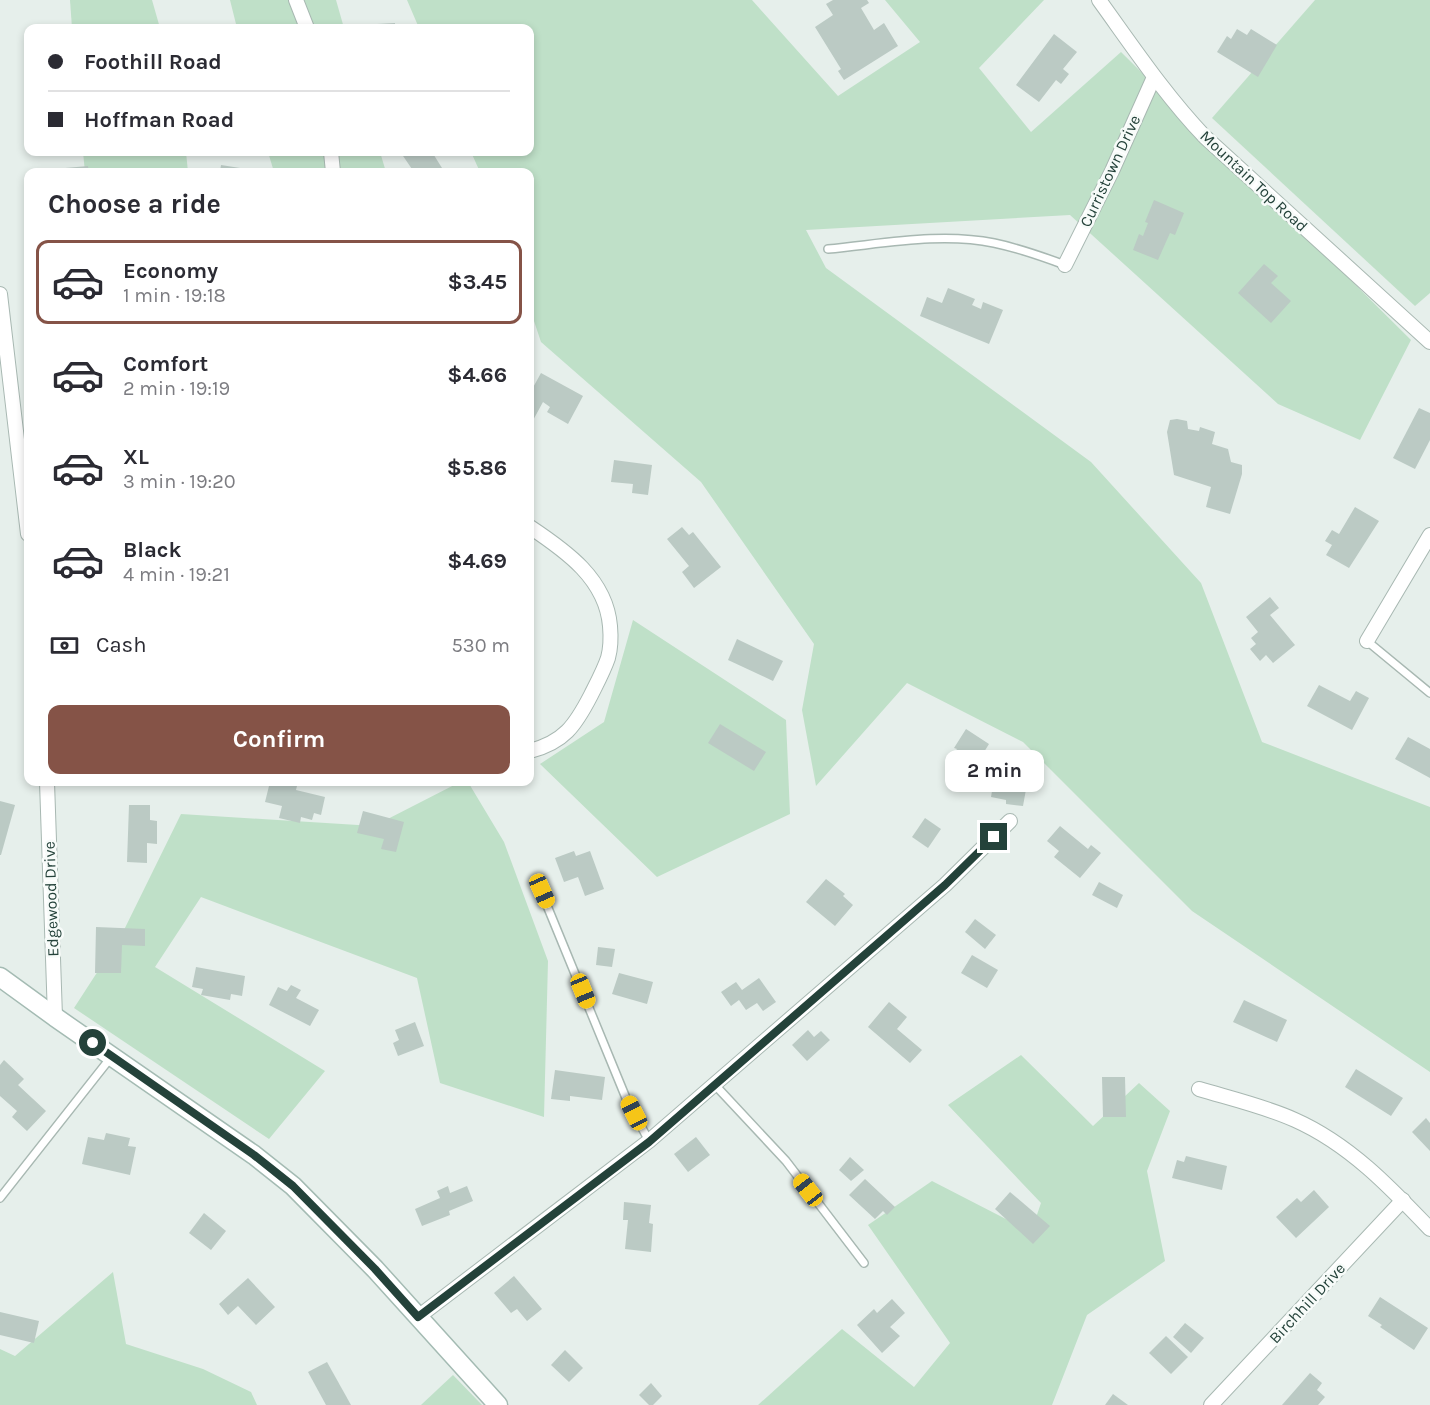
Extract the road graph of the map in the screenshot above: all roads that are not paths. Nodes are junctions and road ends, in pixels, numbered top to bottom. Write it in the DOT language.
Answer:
graph roads {
  1 [pos="296,0"];
  2 [pos="1099,0"];
  3 [pos="305,24"];
  4 [pos="1154,77"];
  5 [pos="828,249"];
  6 [pos="1065,265"];
  7 [pos="0,294"];
  8 [pos="1430,342"];
  9 [pos="24,500"];
  10 [pos="534,530"];
  11 [pos="1430,535"];
  12 [pos="1367,641"];
  13 [pos="1430,693"];
  14 [pos="534,750"];
  15 [pos="47,786"];
  16 [pos="1010,821"];
  17 [pos="542,891"];
  18 [pos="0,976"];
  19 [pos="55,1017"];
  20 [pos="112,1056"];
  21 [pos="715,1085"];
  22 [pos="1199,1089"];
  23 [pos="649,1142"];
  24 [pos="0,1198"];
  25 [pos="1402,1200"];
  26 [pos="1430,1228"];
  27 [pos="864,1263"];
  28 [pos="418,1317"];
  29 [pos="498,1405"];
  30 [pos="1211,1405"];
  1 -- 3 [label="street"];
  2 -- 4 [label="street, Mountain Top Road"];
  4 -- 6 [label="street, Curristown Drive"];
  4 -- 8 [label="street, Mountain Top Road"];
  5 -- 6 [label="lane"];
  7 -- 9 [label="street"];
  10 -- 14 [label="street"];
  11 -- 12 [label="street"];
  12 -- 13 [label="lane"];
  15 -- 19 [label="street, Edgewood Drive"];
  16 -- 21 [label="street"];
  17 -- 23 [label="lane"];
  18 -- 19 [label="street"];
  19 -- 20 [label="street"];
  20 -- 24 [label="lane"];
  20 -- 28 [label="street"];
  21 -- 23 [label="street"];
  21 -- 27 [label="lane"];
  22 -- 25 [label="street"];
  23 -- 28 [label="street"];
  25 -- 26 [label="street"];
  25 -- 30 [label="street, Birchhill Drive"];
  28 -- 29 [label="street"];
}
